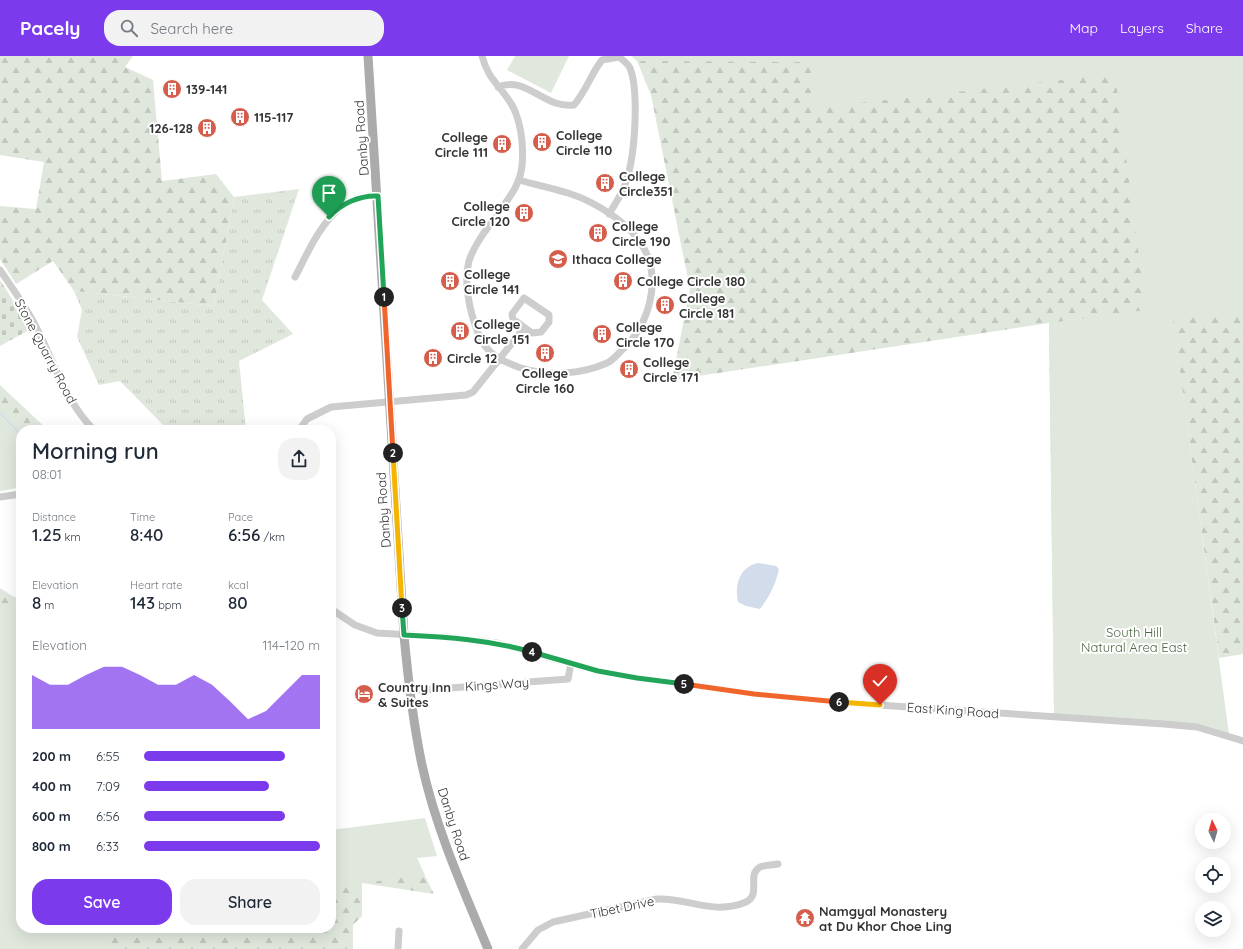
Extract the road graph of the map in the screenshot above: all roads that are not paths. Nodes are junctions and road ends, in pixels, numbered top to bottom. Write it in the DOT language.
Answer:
graph roads {
  1 [pos="368,56"];
  2 [pos="482,56"];
  3 [pos="498,87"];
  4 [pos="519,180"];
  5 [pos="378,196"];
  6 [pos="609,214"];
  7 [pos="0,270"];
  8 [pos="295,277"];
  9 [pos="524,328"];
  10 [pos="499,360"];
  11 [pos="390,401"];
  12 [pos="90,425"];
  13 [pos="303,425"];
  14 [pos="16,495"];
  15 [pos="0,497"];
  16 [pos="336,613"];
  17 [pos="404,635"];
  18 [pos="571,663"];
  19 [pos="410,691"];
  20 [pos="1243,741"];
  21 [pos="778,864"];
  22 [pos="399,931"];
  23 [pos="398,949"];
  24 [pos="488,949"];
  25 [pos="522,949"];
  1 -- 5 [label="main road, Danby Road"];
  2 -- 3 [label="street"];
  3 -- 4 [label="street"];
  3 -- 6 [label="street"];
  4 -- 6 [label="street"];
  4 -- 10 [label="street"];
  5 -- 8 [label="street"];
  5 -- 11 [label="main road, Danby Road"];
  6 -- 10 [label="street"];
  7 -- 12 [label="street, Stone Quarry Road"];
  9 -- 9 [label="street"];
  9 -- 10 [label="street"];
  10 -- 11 [label="street"];
  11 -- 13 [label="street"];
  11 -- 17 [label="main road, Danby Road"];
  14 -- 15 [label="street"];
  16 -- 17 [label="street, East King Road"];
  17 -- 18 [label="street, East King Road"];
  17 -- 19 [label="main road, Danby Road"];
  18 -- 19 [label="street, Kings Way"];
  18 -- 20 [label="street, East King Road"];
  19 -- 24 [label="main road, Danby Road"];
  21 -- 25 [label="street, Tibet Drive"];
  22 -- 23 [label="street"];
}
